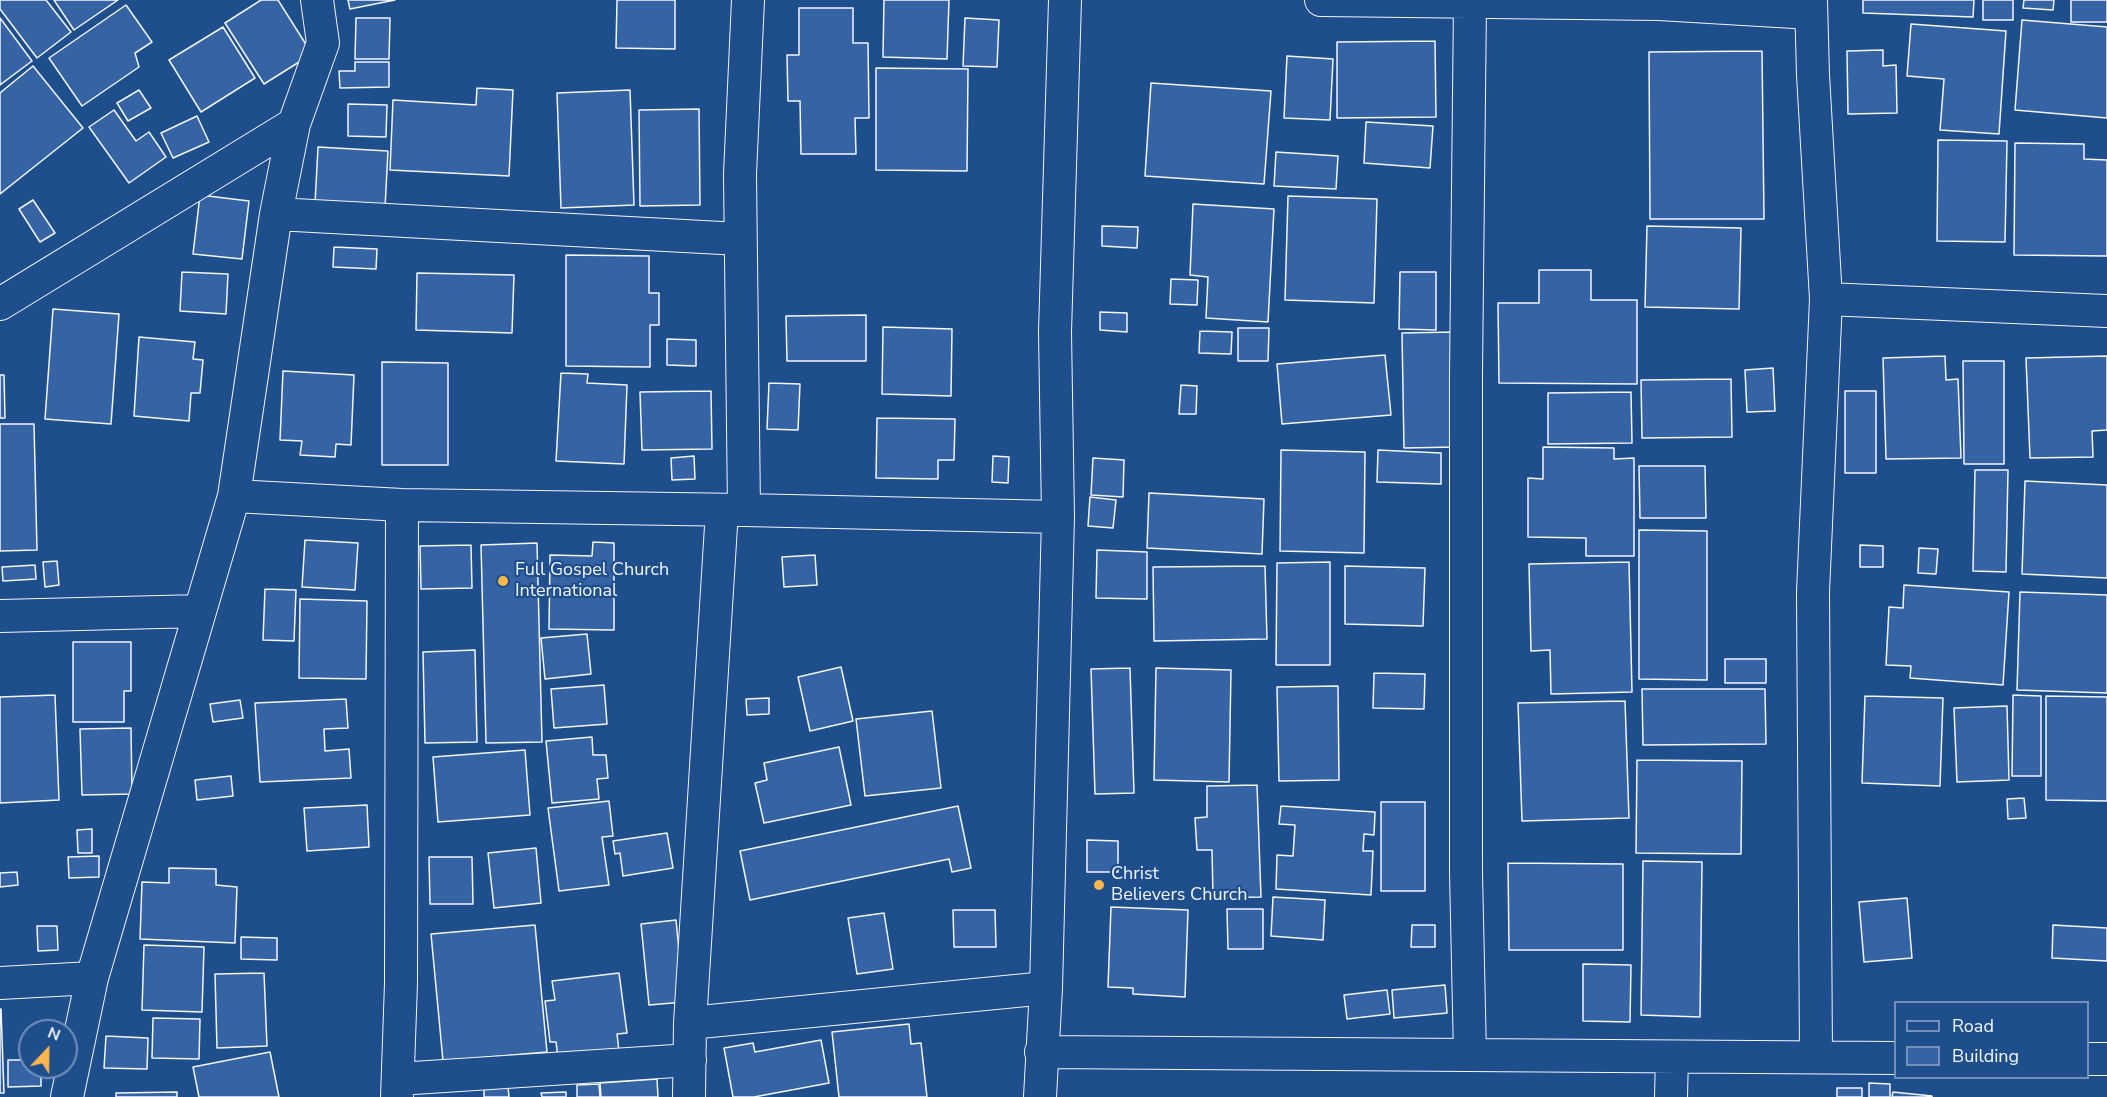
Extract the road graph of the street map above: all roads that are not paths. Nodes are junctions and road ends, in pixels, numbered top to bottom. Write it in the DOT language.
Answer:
graph roads {
  1 [pos="317,0"];
  2 [pos="748,0"];
  3 [pos="1065,0"];
  4 [pos="1322,0"];
  5 [pos="1470,2"];
  6 [pos="1811,6"];
  7 [pos="294,124"];
  8 [pos="276,214"];
  9 [pos="740,239"];
  10 [pos="1826,299"];
  11 [pos="0,304"];
  12 [pos="2107,311"];
  13 [pos="234,496"];
  14 [pos="402,505"];
  15 [pos="733,510"];
  16 [pos="1058,518"];
  17 [pos="200,611"];
  18 [pos="0,616"];
  19 [pos="92,978"];
  20 [pos="0,983"];
  21 [pos="1046,988"];
  22 [pos="690,1023"];
  23 [pos="1041,1052"];
  24 [pos="1470,1055"];
  25 [pos="1672,1057"];
  26 [pos="1816,1057"];
  27 [pos="1894,1058"];
  28 [pos="2089,1059"];
  29 [pos="2107,1059"];
  30 [pos="690,1060"];
  31 [pos="397,1088"];
  32 [pos="67,1097"];
  33 [pos="689,1097"];
  34 [pos="1040,1097"];
  35 [pos="1671,1097"];
  1 -- 7 [label="street"];
  2 -- 9 [label="street"];
  3 -- 16 [label="street"];
  4 -- 5 [label="street"];
  5 -- 6 [label="street"];
  5 -- 24 [label="street"];
  6 -- 10 [label="street"];
  7 -- 8 [label="street"];
  7 -- 11 [label="street"];
  8 -- 9 [label="street"];
  8 -- 13 [label="street"];
  9 -- 15 [label="street"];
  10 -- 12 [label="street"];
  10 -- 26 [label="street"];
  13 -- 14 [label="street"];
  13 -- 17 [label="street"];
  14 -- 15 [label="street"];
  14 -- 31 [label="street"];
  15 -- 16 [label="street"];
  15 -- 22 [label="street"];
  16 -- 21 [label="street"];
  17 -- 18 [label="street"];
  17 -- 19 [label="street"];
  19 -- 20 [label="street"];
  19 -- 32 [label="street"];
  21 -- 22 [label="street"];
  21 -- 23 [label="street"];
  22 -- 30 [label="street"];
  23 -- 24 [label="street"];
  23 -- 34 [label="street"];
  24 -- 25 [label="street"];
  25 -- 26 [label="street"];
  25 -- 35 [label="street"];
  26 -- 27 [label="street"];
  28 -- 29 [label="street"];
  30 -- 31 [label="street"];
  30 -- 33 [label="street"];
}
